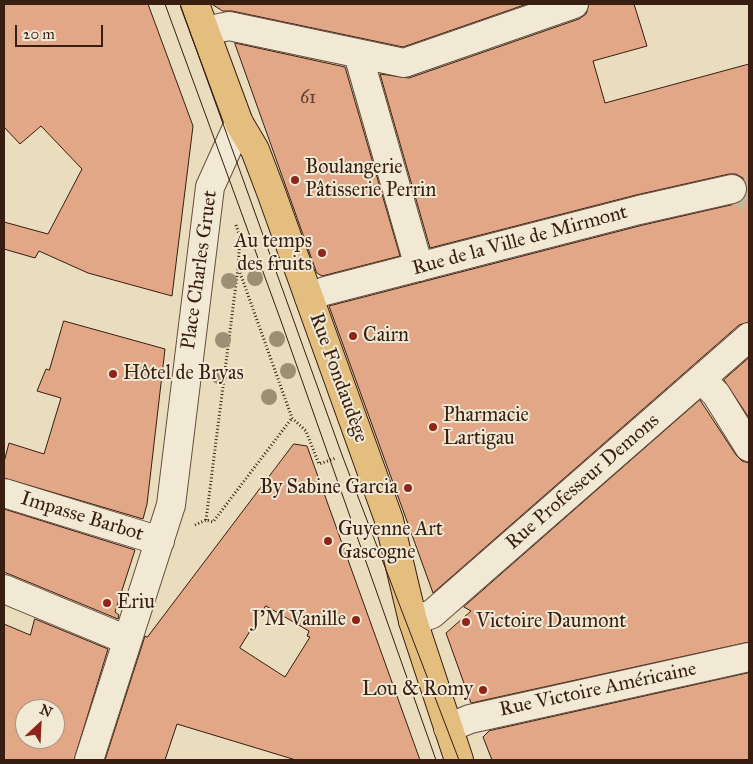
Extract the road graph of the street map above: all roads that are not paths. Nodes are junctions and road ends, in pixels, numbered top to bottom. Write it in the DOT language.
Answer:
graph roads {
  1 [pos="195,4"];
  2 [pos="574,4"];
  3 [pos="205,31"];
  4 [pos="358,54"];
  5 [pos="239,123"];
  6 [pos="732,189"];
  7 [pos="419,267"];
  8 [pos="309,297"];
  9 [pos="749,337"];
  10 [pos="701,379"];
  11 [pos="749,447"];
  12 [pos="4,493"];
  13 [pos="160,541"];
  14 [pos="4,589"];
  15 [pos="413,620"];
  16 [pos="127,640"];
  17 [pos="749,657"];
  18 [pos="448,728"];
  19 [pos="89,760"];
  20 [pos="459,760"];
  1 -- 3 [label="main road, Rue Fondaudège"];
  2 -- 4 [label="street"];
  3 -- 4 [label="street"];
  3 -- 5 [label="main road, Rue Fondaudège"];
  4 -- 7 [label="street"];
  5 -- 8 [label="main road, Rue Fondaudège"];
  5 -- 13 [label="street, Place Charles Gruet"];
  6 -- 7 [label="street, Rue de la Ville de Mirmont"];
  7 -- 8 [label="street, Rue de la Ville de Mirmont"];
  8 -- 15 [label="main road, Rue Fondaudège"];
  9 -- 10 [label="street, Rue Professeur Demons"];
  10 -- 11 [label="street"];
  10 -- 15 [label="street, Rue Professeur Demons"];
  12 -- 13 [label="street, Impasse Barbot"];
  13 -- 16 [label="street, Place Charles Gruet"];
  14 -- 16 [label="street"];
  15 -- 18 [label="main road, Rue Fondaudège"];
  16 -- 19 [label="street, Place Charles Gruet"];
  17 -- 18 [label="street, Rue Victoire Américaine"];
  18 -- 20 [label="main road, Rue Fondaudège"];
}
